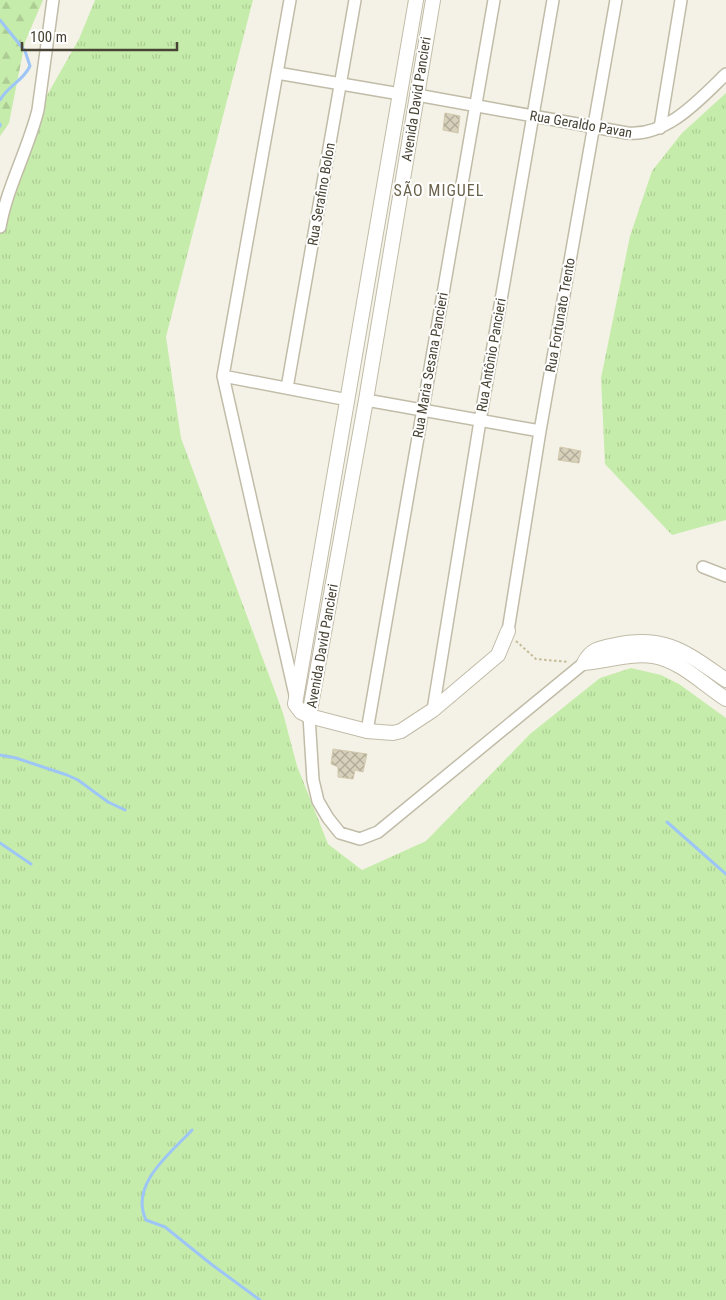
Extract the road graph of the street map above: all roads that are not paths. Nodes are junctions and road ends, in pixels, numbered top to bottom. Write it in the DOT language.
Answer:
graph roads {
  1 [pos="53,0"];
  2 [pos="290,0"];
  3 [pos="355,0"];
  4 [pos="416,0"];
  5 [pos="433,0"];
  6 [pos="494,0"];
  7 [pos="553,0"];
  8 [pos="616,0"];
  9 [pos="680,0"];
  10 [pos="277,73"];
  11 [pos="726,74"];
  12 [pos="341,83"];
  13 [pos="400,94"];
  14 [pos="417,95"];
  15 [pos="475,105"];
  16 [pos="532,116"];
  17 [pos="593,126"];
  18 [pos="660,128"];
  19 [pos="0,227"];
  20 [pos="224,376"];
  21 [pos="287,388"];
  22 [pos="348,400"];
  23 [pos="366,400"];
  24 [pos="423,410"];
  25 [pos="480,421"];
  26 [pos="540,431"];
  27 [pos="703,567"];
  28 [pos="726,576"];
  29 [pos="508,632"];
  30 [pos="584,663"];
  31 [pos="726,680"];
  32 [pos="724,693"];
  33 [pos="296,699"];
  34 [pos="433,710"];
  35 [pos="309,716"];
  36 [pos="367,731"];
  1 -- 19 [label="street"];
  2 -- 10 [label="street"];
  3 -- 12 [label="street, Rua Serafino Bolon"];
  4 -- 13 [label="street, Avenida David Pancieri"];
  5 -- 14 [label="street, Avenida David Pancieri"];
  6 -- 15 [label="street, Rua Maria Sesana Pancieri"];
  7 -- 16 [label="street, Rua Antônio Pancieri"];
  8 -- 17 [label="street, Rua Fortunato Trento"];
  9 -- 18 [label="street"];
  10 -- 12 [label="street"];
  10 -- 20 [label="street"];
  11 -- 18 [label="street, Rua Geraldo Pavan"];
  12 -- 13 [label="street"];
  12 -- 21 [label="street, Rua Serafino Bolon"];
  13 -- 22 [label="street, Avenida David Pancieri"];
  14 -- 15 [label="street, Rua Geraldo Pavan"];
  14 -- 23 [label="street, Avenida David Pancieri"];
  15 -- 16 [label="street, Rua Geraldo Pavan"];
  15 -- 24 [label="street, Rua Maria Sesana Pancieri"];
  16 -- 17 [label="street, Rua Geraldo Pavan"];
  16 -- 25 [label="street, Rua Antônio Pancieri"];
  17 -- 18 [label="street, Rua Geraldo Pavan"];
  17 -- 26 [label="street, Rua Fortunato Trento"];
  20 -- 21 [label="street"];
  20 -- 33 [label="street"];
  21 -- 22 [label="street"];
  22 -- 33 [label="street, Avenida David Pancieri"];
  23 -- 24 [label="street"];
  23 -- 35 [label="street, Avenida David Pancieri"];
  24 -- 25 [label="street"];
  24 -- 36 [label="street, Rua Maria Sesana Pancieri"];
  25 -- 26 [label="street"];
  25 -- 34 [label="street, Rua Antônio Pancieri"];
  26 -- 29 [label="street, Rua Fortunato Trento"];
  27 -- 28 [label="street"];
  29 -- 34 [label="street"];
  30 -- 31 [label="street"];
  30 -- 32 [label="street"];
  30 -- 35 [label="street"];
  33 -- 35 [label="street, Avenida David Pancieri"];
  34 -- 36 [label="street"];
  35 -- 36 [label="street"];
}
